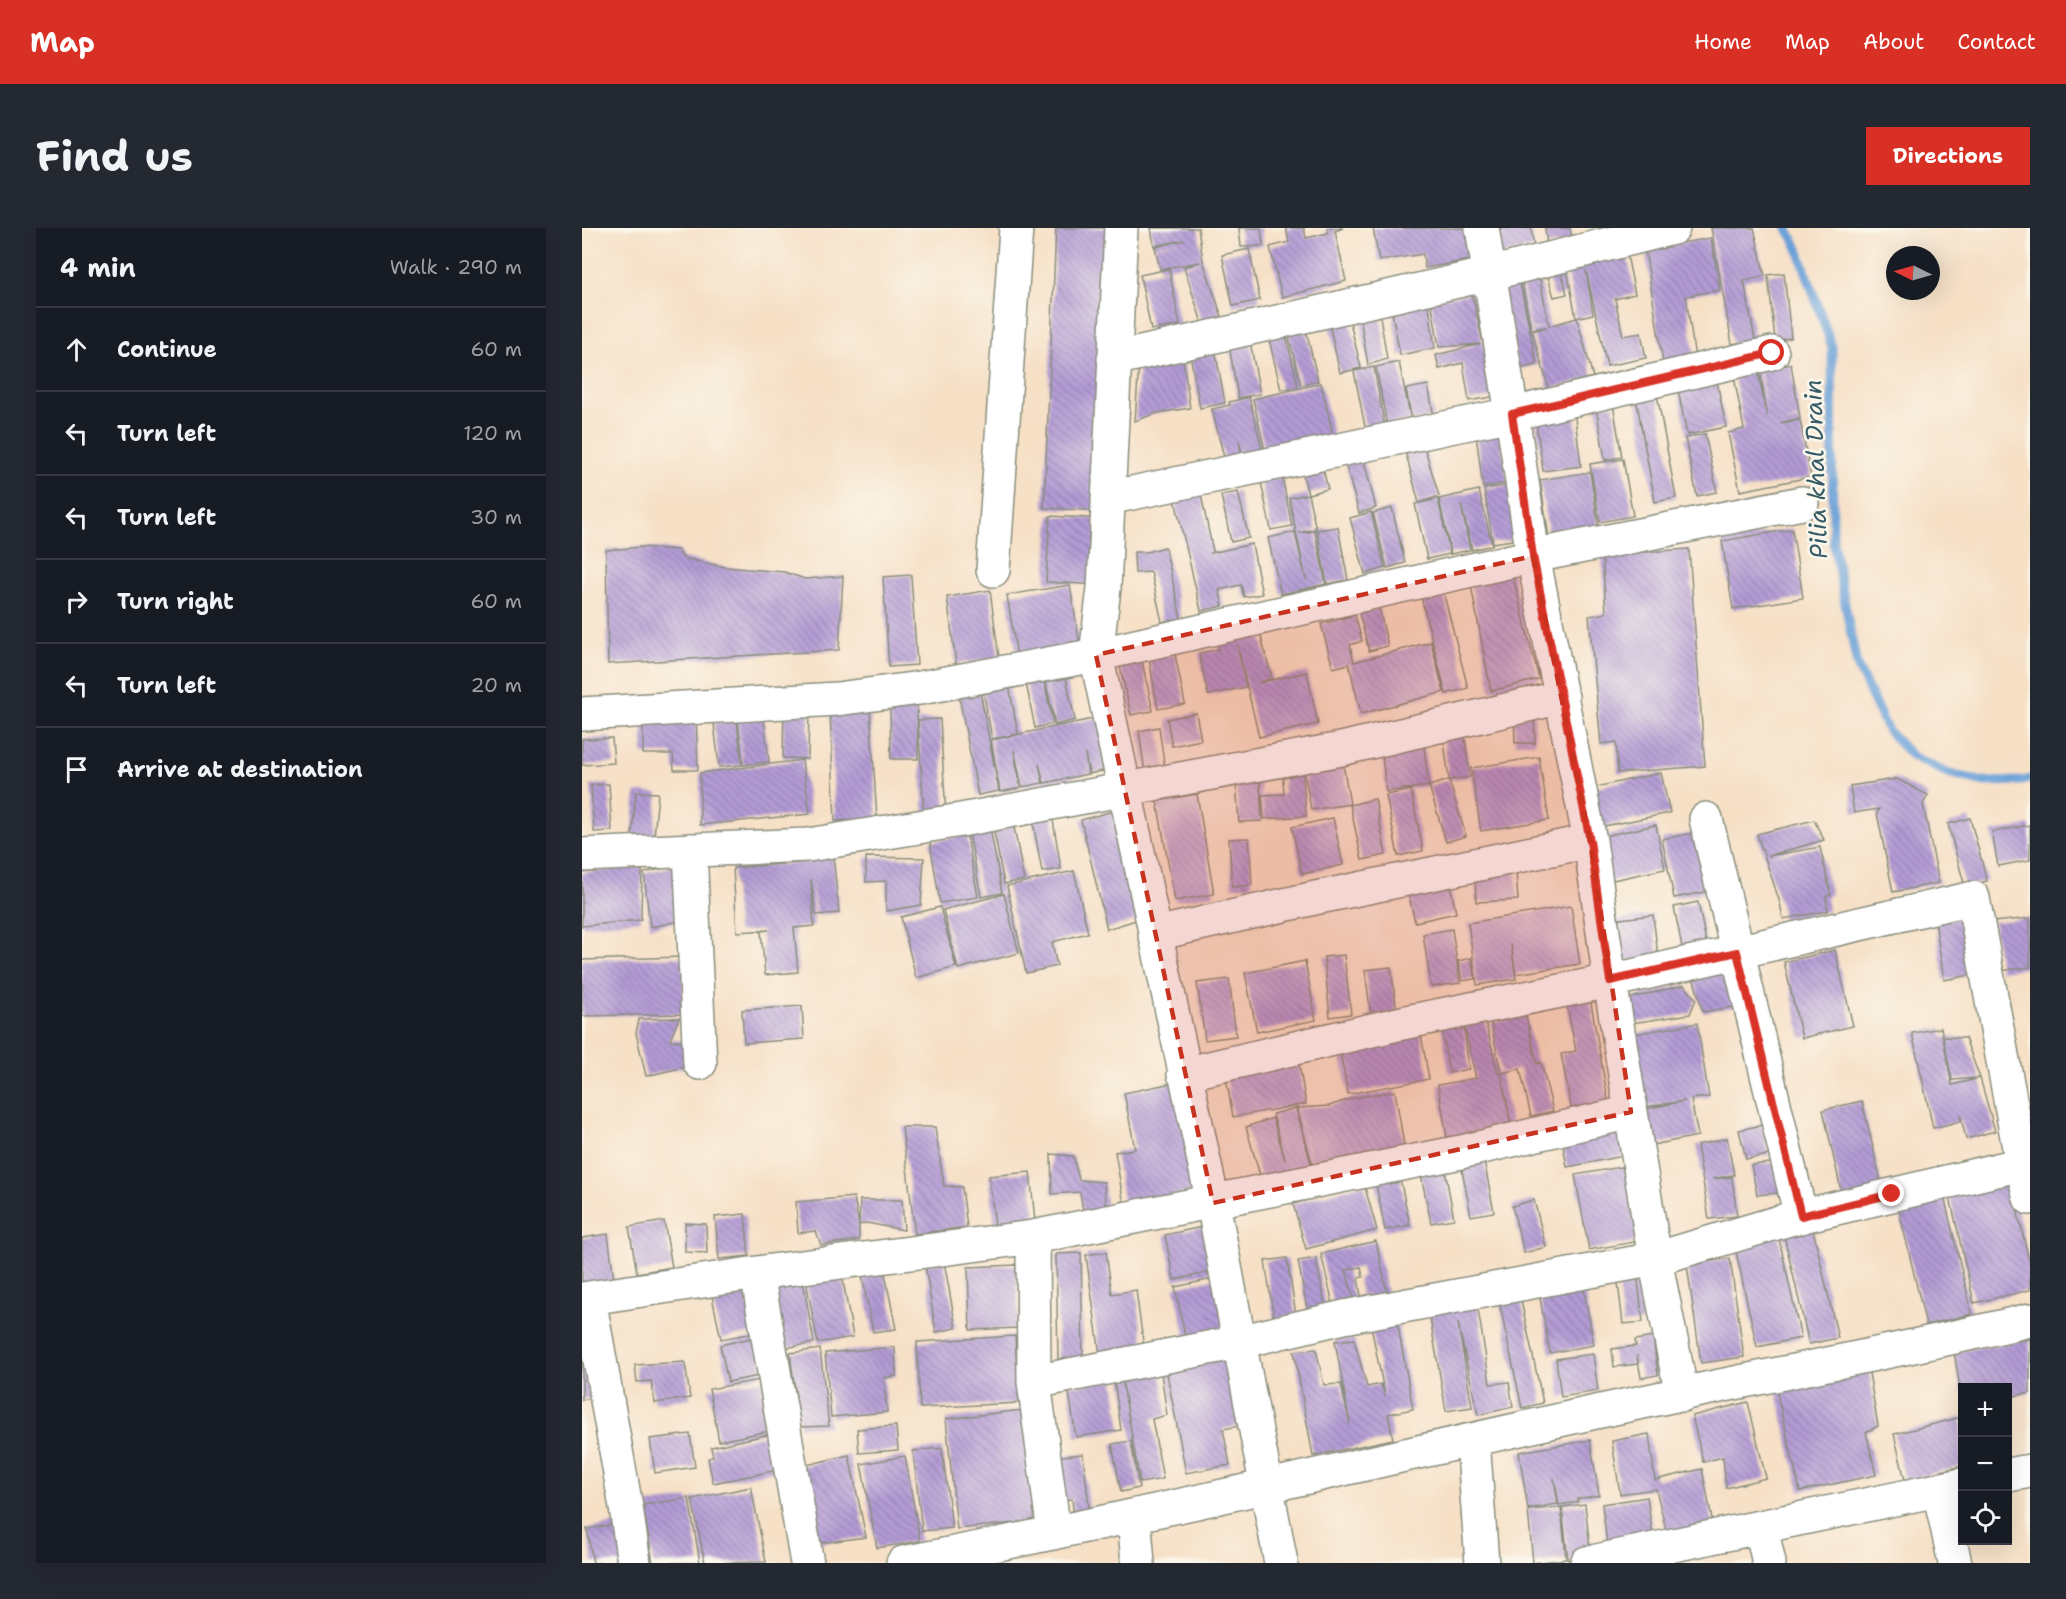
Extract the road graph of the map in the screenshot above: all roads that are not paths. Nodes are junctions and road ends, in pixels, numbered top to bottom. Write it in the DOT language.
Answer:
graph roads {
  1 [pos="1017,228"];
  2 [pos="1121,228"];
  3 [pos="1482,228"];
  4 [pos="1673,228"];
  5 [pos="1489,274"];
  6 [pos="1772,353"];
  7 [pos="1114,359"];
  8 [pos="1512,414"];
  9 [pos="1108,498"];
  10 [pos="1802,503"];
  11 [pos="1533,556"];
  12 [pos="993,570"];
  13 [pos="1096,655"];
  14 [pos="1562,697"];
  15 [pos="582,714"];
  16 [pos="1125,789"];
  17 [pos="1706,819"];
  18 [pos="1590,841"];
  19 [pos="690,850"];
  20 [pos="582,855"];
  21 [pos="1155,934"];
  22 [pos="1737,952"];
  23 [pos="1610,981"];
  24 [pos="700,1063"];
  25 [pos="1184,1074"];
  26 [pos="1631,1112"];
  27 [pos="2022,1164"];
  28 [pos="2030,1198"];
  29 [pos="1213,1203"];
  30 [pos="1801,1216"];
  31 [pos="1033,1237"];
  32 [pos="1655,1259"];
  33 [pos="757,1273"];
  34 [pos="585,1299"];
  35 [pos="2030,1320"];
  36 [pos="1239,1342"];
  37 [pos="1034,1382"];
  38 [pos="1682,1395"];
  39 [pos="1473,1440"];
  40 [pos="2030,1471"];
  41 [pos="2012,1474"];
  42 [pos="1268,1486"];
  43 [pos="1951,1487"];
  44 [pos="1134,1516"];
  45 [pos="1761,1527"];
  46 [pos="1054,1533"];
  47 [pos="1019,1552"];
  48 [pos="1663,1555"];
  49 [pos="634,1563"];
  50 [pos="807,1563"];
  51 [pos="903,1563"];
  52 [pos="1138,1563"];
  53 [pos="1281,1563"];
  54 [pos="1482,1563"];
  55 [pos="1587,1563"];
  56 [pos="1768,1563"];
  57 [pos="1955,1563"];
  1 -- 12 [label="street"];
  2 -- 7 [label="street"];
  3 -- 5 [label="street"];
  4 -- 5 [label="street"];
  5 -- 7 [label="street"];
  5 -- 8 [label="street"];
  6 -- 8 [label="street"];
  7 -- 9 [label="street"];
  8 -- 9 [label="street"];
  8 -- 11 [label="street"];
  9 -- 13 [label="street"];
  10 -- 11 [label="street"];
  11 -- 13 [label="street"];
  11 -- 14 [label="street"];
  13 -- 15 [label="street"];
  13 -- 16 [label="street"];
  14 -- 16 [label="street"];
  14 -- 18 [label="street"];
  16 -- 19 [label="street"];
  16 -- 21 [label="street"];
  17 -- 22 [label="street"];
  18 -- 21 [label="street"];
  18 -- 23 [label="street"];
  19 -- 20 [label="street"];
  19 -- 24 [label="street"];
  21 -- 25 [label="street"];
  22 -- 23 [label="street"];
  22 -- 27 [label="street"];
  22 -- 30 [label="street"];
  23 -- 25 [label="street"];
  23 -- 26 [label="street"];
  25 -- 29 [label="street"];
  26 -- 29 [label="street"];
  26 -- 32 [label="street"];
  27 -- 28 [label="street"];
  27 -- 30 [label="street"];
  29 -- 31 [label="street"];
  29 -- 36 [label="street"];
  30 -- 32 [label="street"];
  31 -- 33 [label="street"];
  31 -- 37 [label="street"];
  32 -- 36 [label="street"];
  32 -- 38 [label="street"];
  33 -- 34 [label="street"];
  33 -- 50 [label="street"];
  34 -- 49 [label="street"];
  35 -- 38 [label="street"];
  36 -- 37 [label="street"];
  36 -- 42 [label="street"];
  37 -- 46 [label="street"];
  38 -- 39 [label="street"];
  39 -- 42 [label="street"];
  39 -- 54 [label="street"];
  40 -- 41 [label="street"];
  42 -- 44 [label="street"];
  42 -- 53 [label="street"];
  43 -- 45 [label="street"];
  43 -- 57 [label="street"];
  44 -- 46 [label="street"];
  44 -- 52 [label="street"];
  45 -- 48 [label="street"];
  45 -- 56 [label="street"];
  46 -- 47 [label="street"];
  47 -- 51 [label="street"];
  48 -- 55 [label="street"];
}
